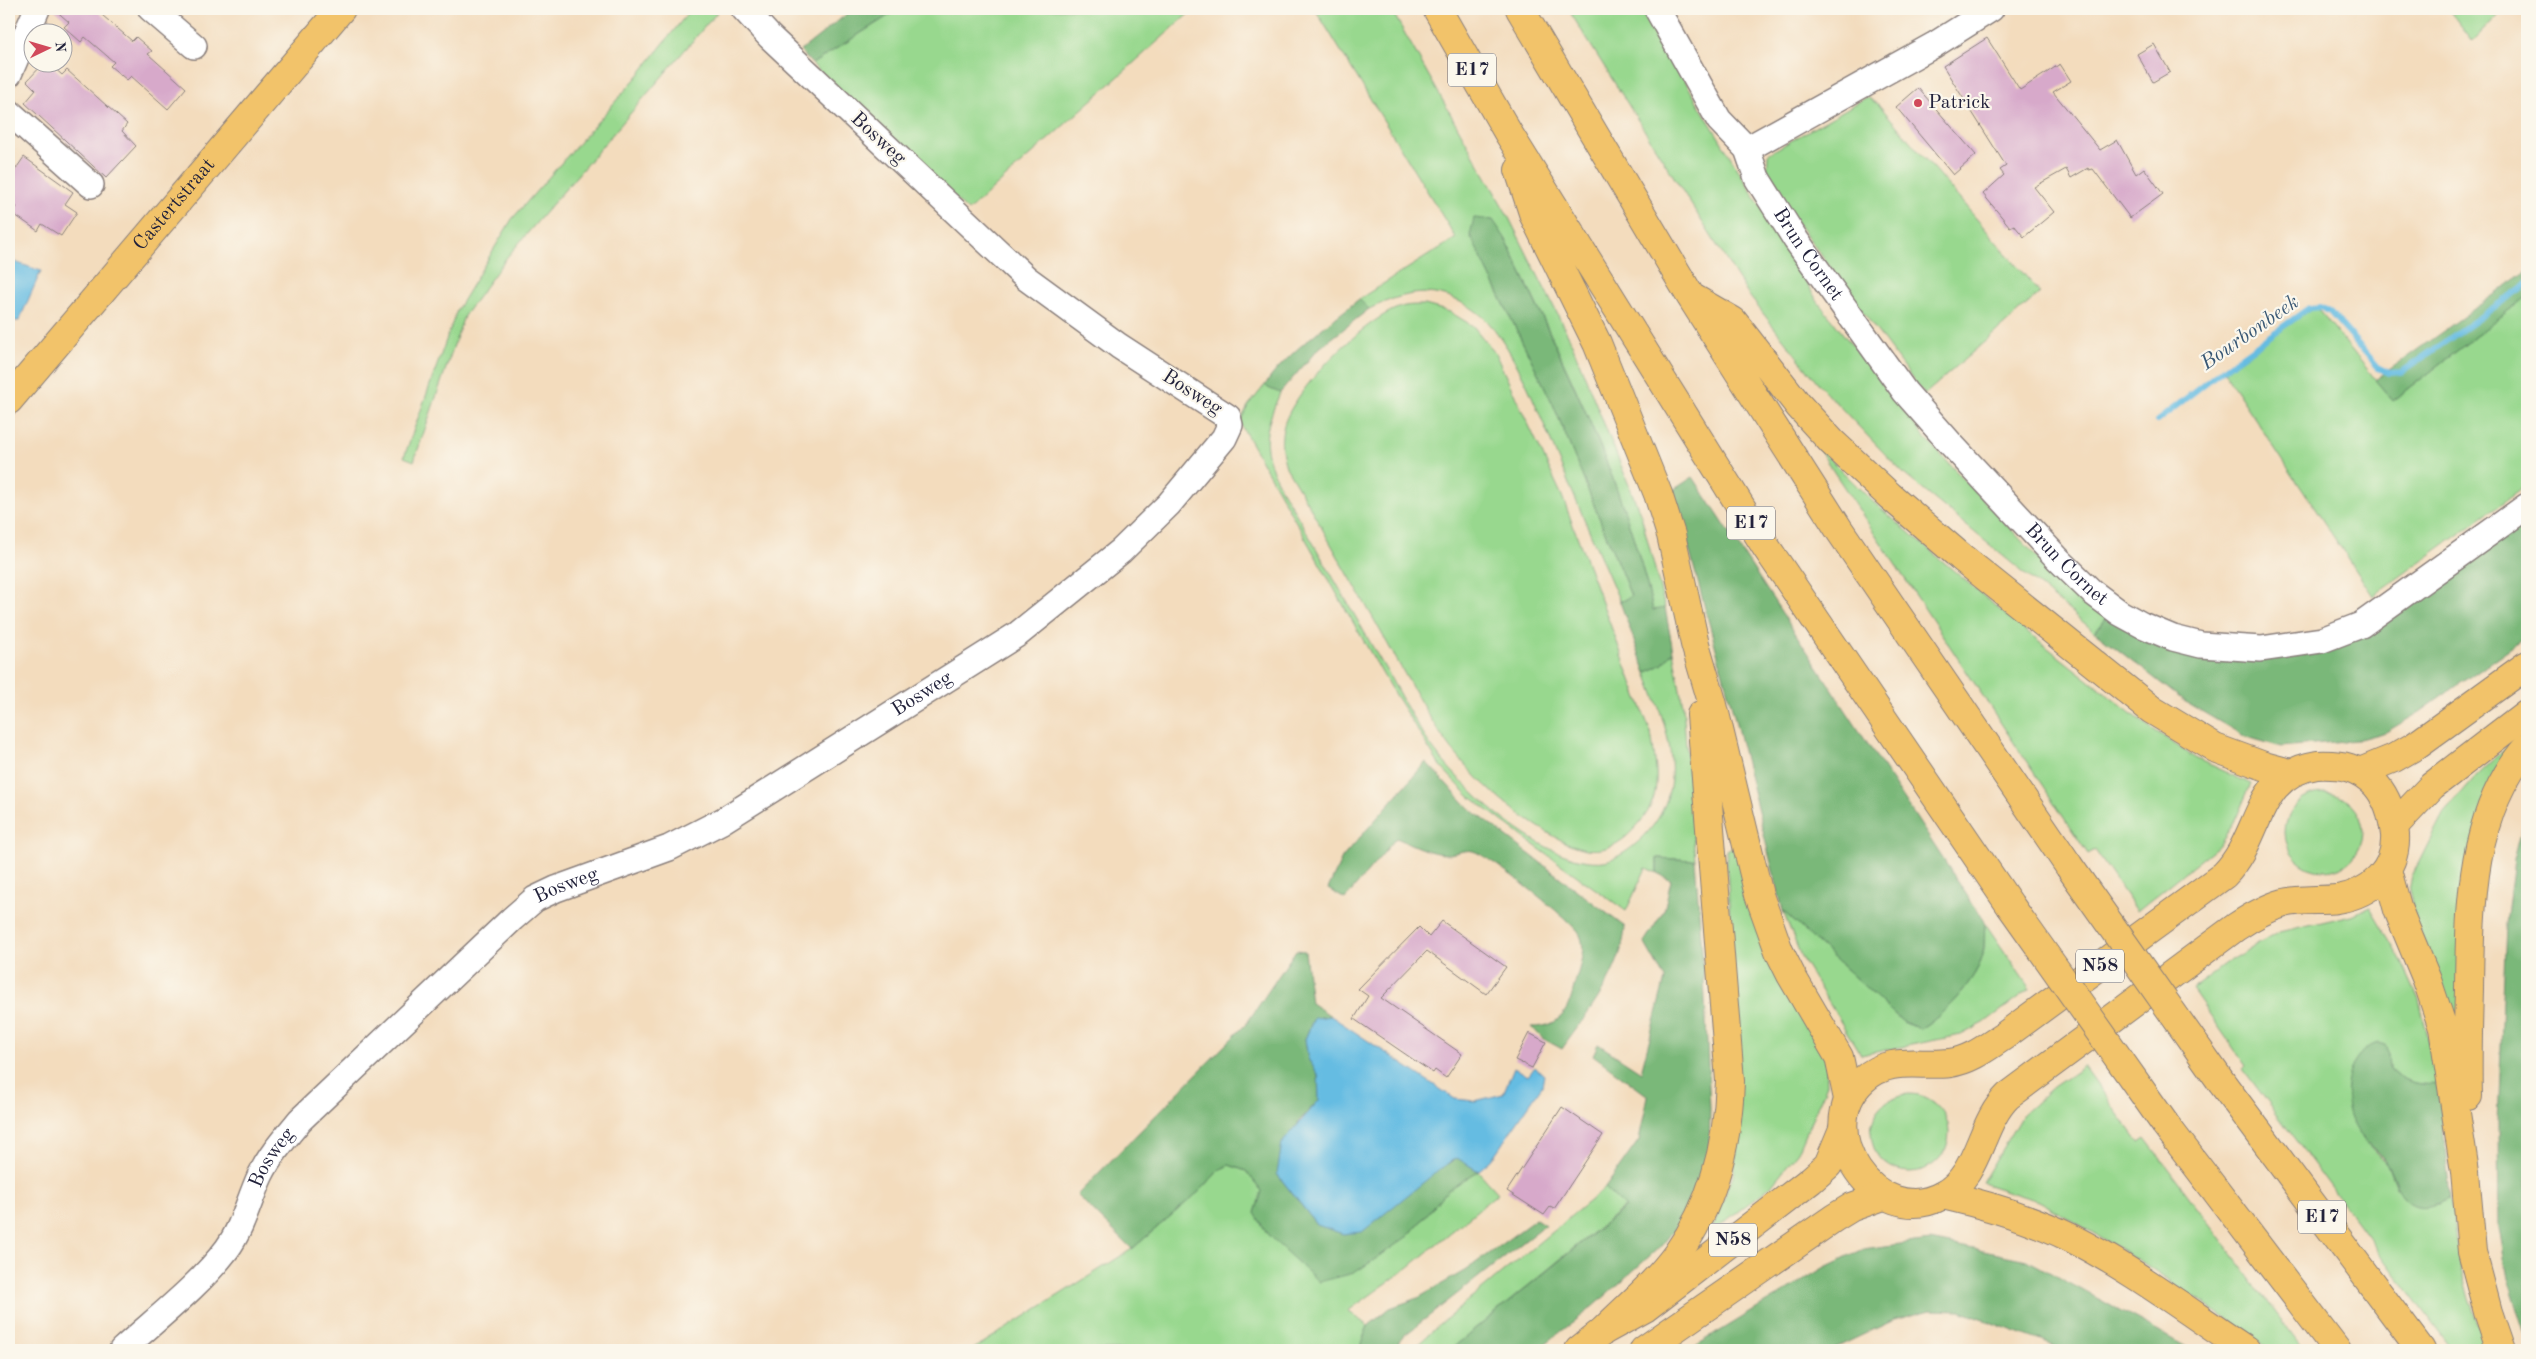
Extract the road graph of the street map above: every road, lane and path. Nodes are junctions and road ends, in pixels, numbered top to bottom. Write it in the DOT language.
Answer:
graph roads {
  1 [pos="37,9"];
  2 [pos="151,9"];
  3 [pos="341,9"];
  4 [pos="744,9"];
  5 [pos="1437,9"];
  6 [pos="1520,9"];
  7 [pos="1657,9"];
  8 [pos="1991,9"];
  9 [pos="194,46"];
  10 [pos="9,74"];
  11 [pos="9,112"];
  12 [pos="1507,131"];
  13 [pos="1747,149"];
  14 [pos="91,185"];
  15 [pos="1691,297"];
  16 [pos="9,400"];
  17 [pos="2527,506"];
  18 [pos="1696,644"];
  19 [pos="2527,665"];
  20 [pos="2527,713"];
  21 [pos="2527,747"];
  22 [pos="2360,772"];
  23 [pos="2290,773"];
  24 [pos="2394,826"];
  25 [pos="2388,870"];
  26 [pos="1848,1099"];
  27 [pos="1842,1130"];
  28 [pos="2465,1172"];
  29 [pos="1943,1195"];
  30 [pos="1883,1196"];
  31 [pos="1603,1331"];
  32 [pos="122,1350"];
  33 [pos="1578,1350"];
  34 [pos="1644,1350"];
  35 [pos="2246,1350"];
  36 [pos="2337,1350"];
  37 [pos="2421,1350"];
  38 [pos="2501,1350"];
  1 -- 10 [label="street"];
  2 -- 9 [label="street"];
  3 -- 16 [label="main road, Castertstraat"];
  4 -- 32 [label="street, Bosweg"];
  5 -- 12 [label="main road, E17"];
  6 -- 15 [label="main road, E17"];
  7 -- 13 [label="street, Brun Cornet"];
  8 -- 13 [label="street"];
  11 -- 14 [label="street"];
  12 -- 18 [label="main road"];
  12 -- 36 [label="main road, E17, bridge"];
  13 -- 17 [label="street, Brun Cornet"];
  15 -- 23 [label="main road"];
  15 -- 37 [label="main road, E17, bridge"];
  18 -- 26 [label="main road"];
  18 -- 31 [label="main road"];
  19 -- 22 [label="main road"];
  20 -- 24 [label="main road"];
  21 -- 28 [label="main road"];
  22 -- 23 [label="main road, N58"];
  22 -- 24 [label="main road, N58"];
  23 -- 26 [label="main road, N58"];
  24 -- 25 [label="main road, N58"];
  25 -- 28 [label="main road"];
  25 -- 29 [label="main road, N58"];
  26 -- 27 [label="main road, N58"];
  27 -- 30 [label="main road, N58"];
  27 -- 31 [label="main road, N58"];
  28 -- 38 [label="main road"];
  29 -- 30 [label="main road, N58"];
  29 -- 35 [label="main road"];
  30 -- 34 [label="main road, N58"];
  31 -- 33 [label="main road, N58"];
}
